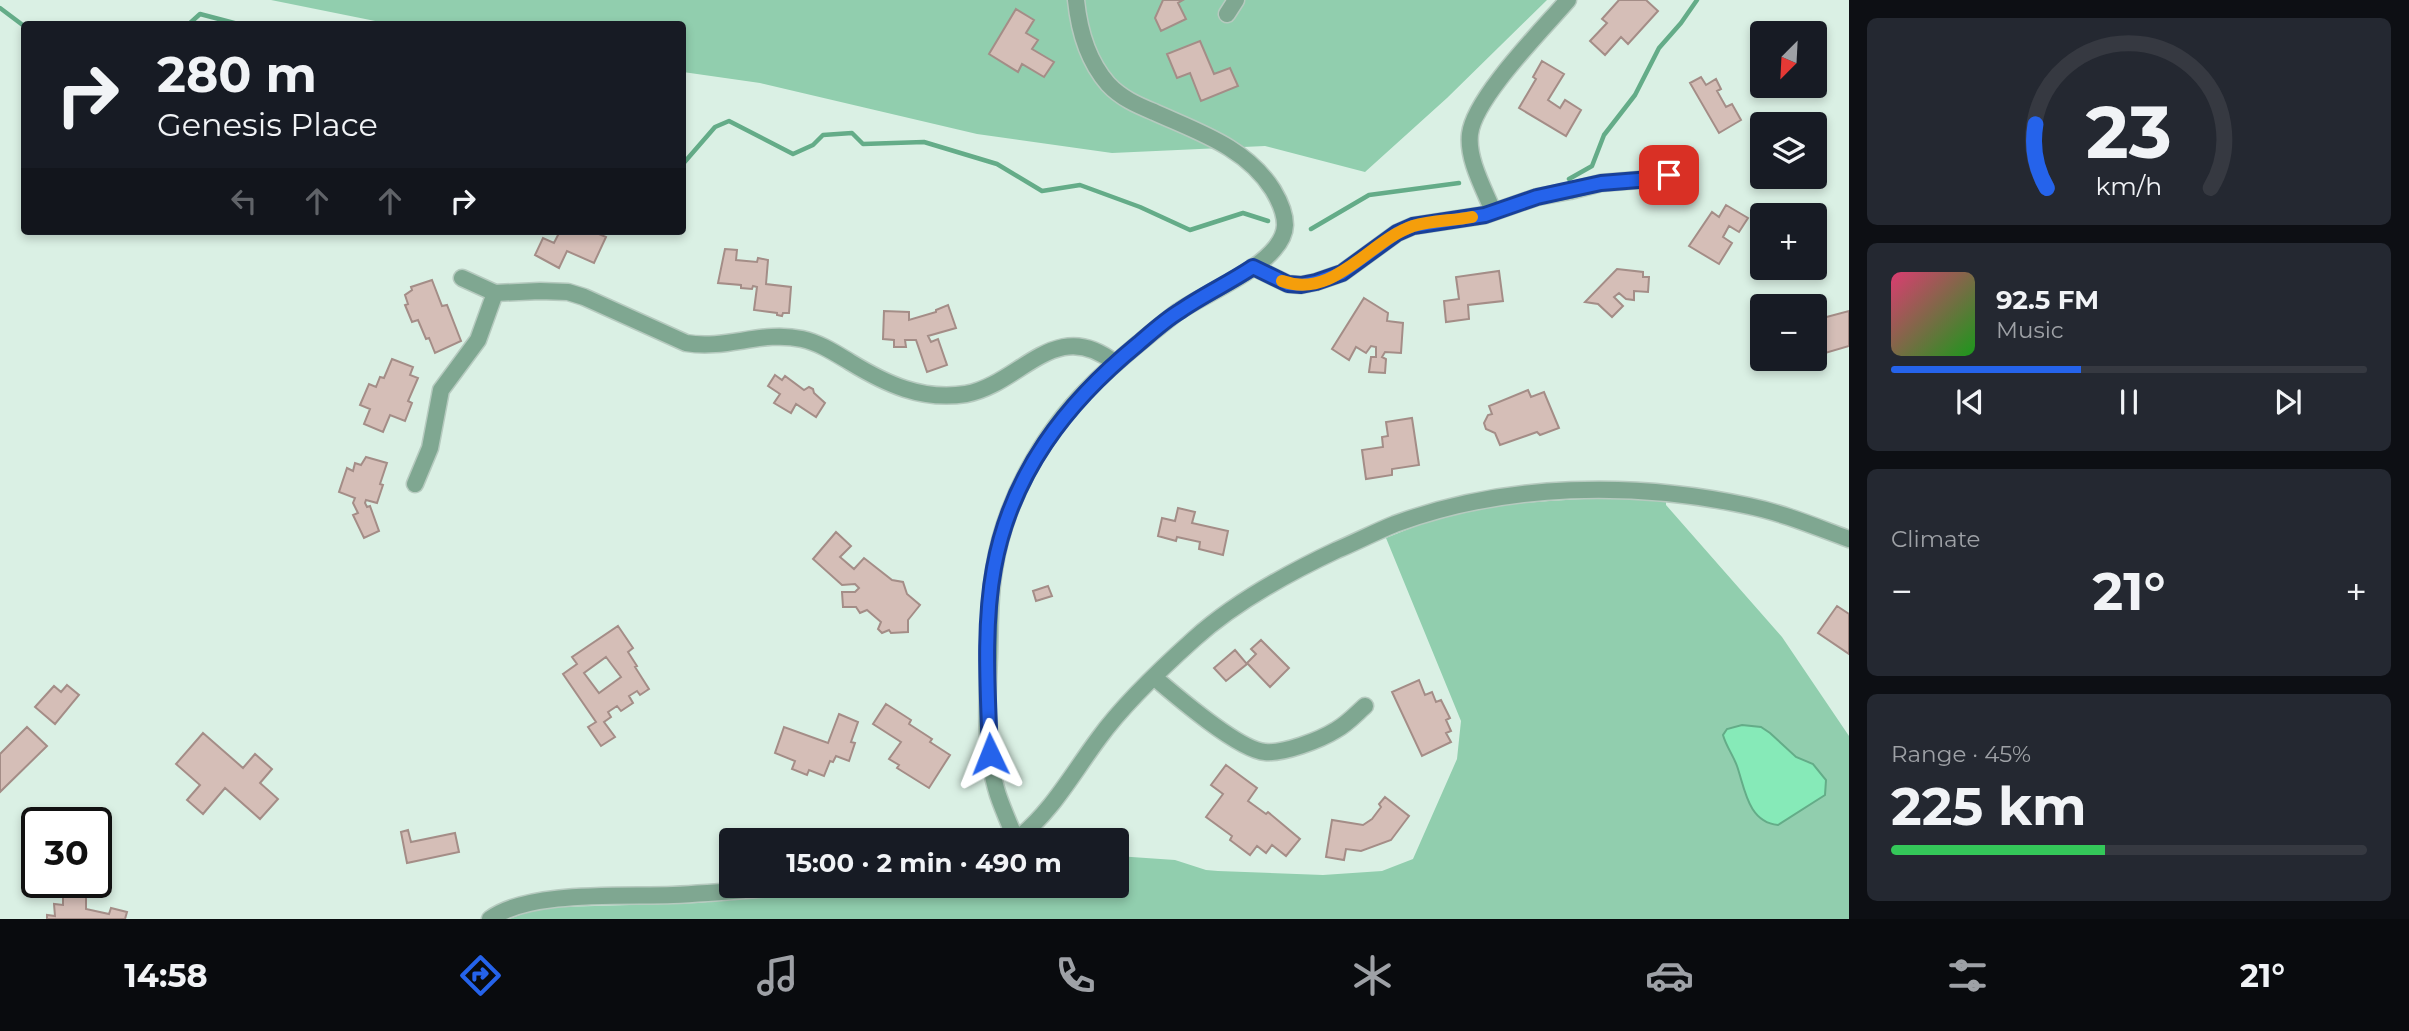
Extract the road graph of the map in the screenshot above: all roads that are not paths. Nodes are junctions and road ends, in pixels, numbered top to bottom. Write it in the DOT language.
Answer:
graph roads {
  1 [pos="1076,0"];
  2 [pos="1568,0"];
  3 [pos="1687,171"];
  4 [pos="1493,212"];
  5 [pos="1253,267"];
  6 [pos="462,278"];
  7 [pos="495,293"];
  8 [pos="1115,363"];
  9 [pos="415,484"];
  10 [pos="1849,539"];
  11 [pos="1154,678"];
  12 [pos="1365,706"];
  13 [pos="1011,828"];
  14 [pos="1032,828"];
  15 [pos="719,892"];
  16 [pos="490,919"];
  1 -- 5 [label="street"];
  2 -- 4 [label="street"];
  3 -- 4 [label="street"];
  4 -- 5 [label="street"];
  5 -- 8 [label="street"];
  6 -- 7 [label="street"];
  7 -- 8 [label="street"];
  7 -- 9 [label="street"];
  8 -- 13 [label="street"];
  10 -- 11 [label="street"];
  11 -- 12 [label="street"];
  11 -- 14 [label="street"];
  15 -- 16 [label="street"];
}
